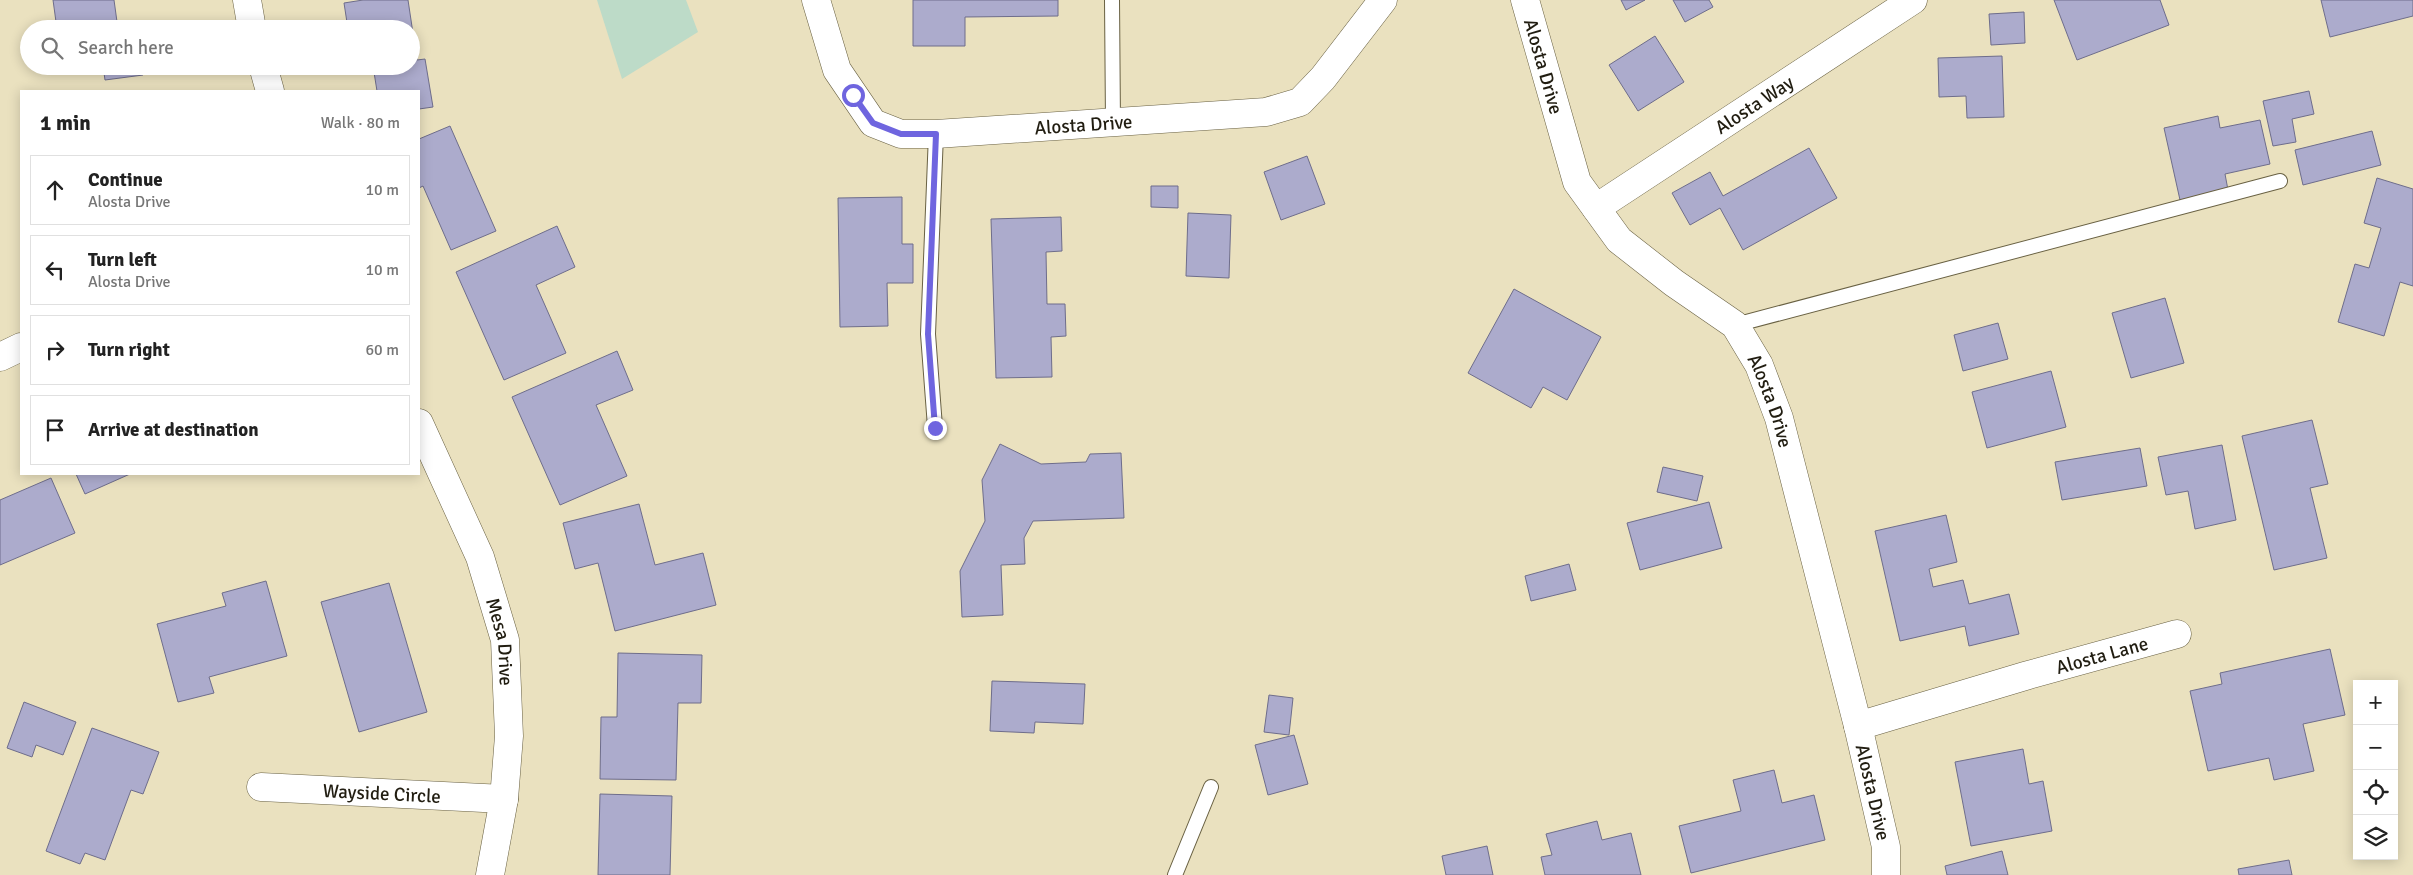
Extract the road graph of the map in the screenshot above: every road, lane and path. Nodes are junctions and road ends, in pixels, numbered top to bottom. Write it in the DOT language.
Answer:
graph roads {
  1 [pos="247,0"];
  2 [pos="816,0"];
  3 [pos="1112,0"];
  4 [pos="1383,0"];
  5 [pos="1525,0"];
  6 [pos="1913,0"];
  7 [pos="250,20"];
  8 [pos="265,75"];
  9 [pos="270,90"];
  10 [pos="1113,123"];
  11 [pos="936,134"];
  12 [pos="2280,181"];
  13 [pos="1596,208"];
  14 [pos="1736,325"];
  15 [pos="20,347"];
  16 [pos="0,357"];
  17 [pos="420,425"];
  18 [pos="935,428"];
  19 [pos="2178,634"];
  20 [pos="1858,726"];
  21 [pos="261,787"];
  22 [pos="1211,787"];
  23 [pos="504,799"];
  24 [pos="490,875"];
  25 [pos="1176,875"];
  26 [pos="1886,875"];
  1 -- 7 [label="street"];
  2 -- 11 [label="street, Alosta Drive"];
  3 -- 10 [label="lane"];
  4 -- 10 [label="street, Alosta Drive"];
  5 -- 13 [label="street, Alosta Drive"];
  6 -- 13 [label="street, Alosta Way"];
  8 -- 9 [label="street"];
  10 -- 11 [label="street, Alosta Drive"];
  11 -- 18 [label="lane"];
  12 -- 14 [label="lane"];
  13 -- 14 [label="street, Alosta Drive"];
  14 -- 20 [label="street, Alosta Drive"];
  15 -- 16 [label="street"];
  17 -- 23 [label="street, Mesa Drive"];
  19 -- 20 [label="street, Alosta Lane"];
  20 -- 26 [label="street, Alosta Drive"];
  21 -- 23 [label="street, Wayside Circle"];
  22 -- 25 [label="lane"];
  23 -- 24 [label="street, Mesa Drive"];
}
